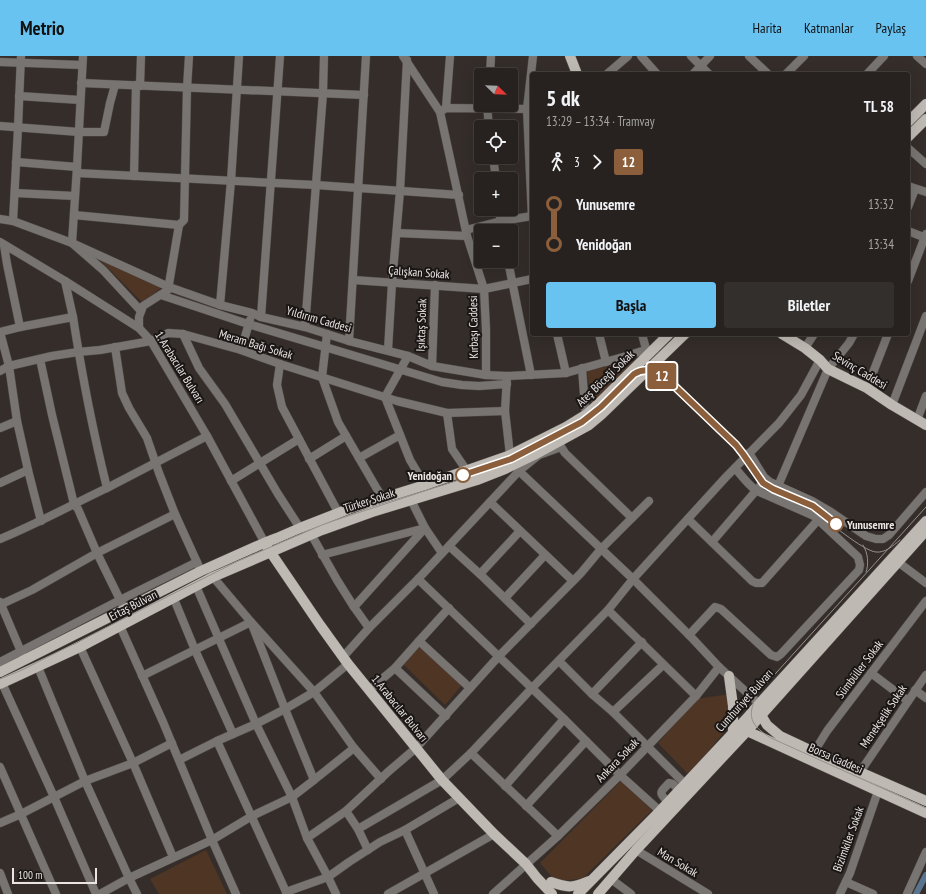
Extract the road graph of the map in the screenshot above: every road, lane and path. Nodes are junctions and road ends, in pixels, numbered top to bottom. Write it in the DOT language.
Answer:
graph roads {
  1 [pos="83,56"];
  2 [pos="141,56"];
  3 [pos="189,56"];
  4 [pos="239,56"];
  5 [pos="280,56"];
  6 [pos="324,56"];
  7 [pos="366,56"];
  8 [pos="450,56"];
  9 [pos="492,56"];
  10 [pos="533,56"];
  11 [pos="571,56"];
  12 [pos="628,56"];
  13 [pos="641,56"];
  14 [pos="691,56"];
  15 [pos="710,56"];
  16 [pos="749,56"];
  17 [pos="803,56"];
  18 [pos="884,56"];
  19 [pos="916,56"];
  20 [pos="406,57"];
  21 [pos="21,60"];
  22 [pos="0,62"];
  23 [pos="926,64"];
  24 [pos="82,65"];
  25 [pos="701,66"];
  26 [pos="491,68"];
  27 [pos="532,72"];
  28 [pos="575,72"];
  29 [pos="609,72"];
  30 [pos="655,72"];
  31 [pos="695,72"];
  32 [pos="707,72"];
  33 [pos="766,72"];
  34 [pos="788,72"];
  35 [pos="868,72"];
  36 [pos="81,83"];
  37 [pos="115,85"];
  38 [pos="138,85"];
  39 [pos="187,88"];
  40 [pos="238,90"];
  41 [pos="277,91"];
  42 [pos="322,93"];
  43 [pos="19,96"];
  44 [pos="364,96"];
  45 [pos="80,100"];
  46 [pos="926,104"];
  47 [pos="474,108"];
  48 [pos="518,108"];
  49 [pos="530,109"];
  50 [pos="443,110"];
  51 [pos="926,119"];
  52 [pos="910,120"];
  53 [pos="0,126"];
  54 [pos="18,128"];
  55 [pos="79,132"];
  56 [pos="910,135"];
  57 [pos="910,150"];
  58 [pos="16,162"];
  59 [pos="926,164"];
  60 [pos="77,170"];
  61 [pos="134,176"];
  62 [pos="185,179"];
  63 [pos="231,181"];
  64 [pos="270,183"];
  65 [pos="316,185"];
  66 [pos="912,187"];
  67 [pos="358,188"];
  68 [pos="400,191"];
  69 [pos="926,192"];
  70 [pos="15,193"];
  71 [pos="459,195"];
  72 [pos="75,196"];
  73 [pos="74,216"];
  74 [pos="500,216"];
  75 [pos="530,217"];
  76 [pos="0,219"];
  77 [pos="13,221"];
  78 [pos="501,221"];
  79 [pos="501,224"];
  80 [pos="179,225"];
  81 [pos="910,231"];
  82 [pos="396,233"];
  83 [pos="467,233"];
  84 [pos="926,236"];
  85 [pos="72,243"];
  86 [pos="2,244"];
  87 [pos="509,268"];
  88 [pos="910,276"];
  89 [pos="530,279"];
  90 [pos="353,280"];
  91 [pos="65,281"];
  92 [pos="392,283"];
  93 [pos="512,283"];
  94 [pos="434,285"];
  95 [pos="168,287"];
  96 [pos="484,289"];
  97 [pos="161,295"];
  98 [pos="220,305"];
  99 [pos="141,311"];
  100 [pos="252,314"];
  101 [pos="926,316"];
  102 [pos="73,317"];
  103 [pos="261,317"];
  104 [pos="248,324"];
  105 [pos="20,327"];
  106 [pos="305,327"];
  107 [pos="139,328"];
  108 [pos="0,332"];
  109 [pos="183,334"];
  110 [pos="327,334"];
  111 [pos="557,336"];
  112 [pos="600,336"];
  113 [pos="643,336"];
  114 [pos="666,336"];
  115 [pos="682,336"];
  116 [pos="683,336"];
  117 [pos="785,336"];
  118 [pos="813,336"];
  119 [pos="853,336"];
  120 [pos="887,336"];
  121 [pos="151,341"];
  122 [pos="349,341"];
  123 [pos="115,347"];
  124 [pos="326,347"];
  125 [pos="804,348"];
  126 [pos="241,350"];
  127 [pos="388,350"];
  128 [pos="647,350"];
  129 [pos="78,352"];
  130 [pos="408,356"];
  131 [pos="40,359"];
  132 [pos="820,360"];
  133 [pos="606,362"];
  134 [pos="280,364"];
  135 [pos="9,366"];
  136 [pos="432,366"];
  137 [pos="582,368"];
  138 [pos="828,369"];
  139 [pos="400,370"];
  140 [pos="0,371"];
  141 [pos="566,373"];
  142 [pos="486,375"];
  143 [pos="531,375"];
  144 [pos="322,377"];
  145 [pos="507,380"];
  146 [pos="867,388"];
  147 [pos="926,396"];
  148 [pos="385,397"];
  149 [pos="892,405"];
  150 [pos="505,411"];
  151 [pos="447,413"];
  152 [pos="587,414"];
  153 [pos="917,420"];
  154 [pos="17,421"];
  155 [pos="926,425"];
  156 [pos="0,428"];
  157 [pos="400,434"];
  158 [pos="207,436"];
  159 [pos="346,436"];
  160 [pos="299,439"];
  161 [pos="560,444"];
  162 [pos="749,453"];
  163 [pos="359,458"];
  164 [pos="309,459"];
  165 [pos="513,462"];
  166 [pos="260,463"];
  167 [pos="155,464"];
  168 [pos="735,468"];
  169 [pos="28,470"];
  170 [pos="466,471"];
  171 [pos="766,479"];
  172 [pos="231,481"];
  173 [pos="0,483"];
  174 [pos="425,485"];
  175 [pos="778,486"];
  176 [pos="107,488"];
  177 [pos="757,491"];
  178 [pos="926,492"];
  179 [pos="383,498"];
  180 [pos="411,500"];
  181 [pos="649,501"];
  182 [pos="490,502"];
  183 [pos="74,504"];
  184 [pos="338,512"];
  185 [pos="175,514"];
  186 [pos="632,518"];
  187 [pos="688,519"];
  188 [pos="818,520"];
  189 [pos="41,521"];
  190 [pos="926,521"];
  191 [pos="300,528"];
  192 [pos="425,528"];
  193 [pos="520,531"];
  194 [pos="926,531"];
  195 [pos="311,534"];
  196 [pos="0,539"];
  197 [pos="712,542"];
  198 [pos="270,546"];
  199 [pos="449,546"];
  200 [pos="601,550"];
  201 [pos="97,553"];
  202 [pos="442,553"];
  203 [pos="322,554"];
  204 [pos="545,555"];
  205 [pos="898,562"];
  206 [pos="199,566"];
  207 [pos="480,574"];
  208 [pos="214,577"];
  209 [pos="418,579"];
  210 [pos="633,579"];
  211 [pos="573,581"];
  212 [pos="926,583"];
  213 [pos="196,586"];
  214 [pos="174,598"];
  215 [pos="505,598"];
  216 [pos="120,600"];
  217 [pos="926,602"];
  218 [pos="0,604"];
  219 [pos="354,607"];
  220 [pos="449,608"];
  221 [pos="124,610"];
  222 [pos="608,610"];
  223 [pos="251,622"];
  224 [pos="530,624"];
  225 [pos="120,626"];
  226 [pos="369,628"];
  227 [pos="689,635"];
  228 [pos="219,638"];
  229 [pos="419,641"];
  230 [pos="642,642"];
  231 [pos="80,647"];
  232 [pos="195,650"];
  233 [pos="23,655"];
  234 [pos="499,656"];
  235 [pos="345,661"];
  236 [pos="559,661"];
  237 [pos="0,662"];
  238 [pos="663,665"];
  239 [pos="38,667"];
  240 [pos="720,667"];
  241 [pos="395,668"];
  242 [pos="0,672"];
  243 [pos="871,673"];
  244 [pos="926,675"];
  245 [pos="142,676"];
  246 [pos="729,676"];
  247 [pos="1,684"];
  248 [pos="470,688"];
  249 [pos="532,688"];
  250 [pos="369,690"];
  251 [pos="915,690"];
  252 [pos="314,692"];
  253 [pos="592,694"];
  254 [pos="696,696"];
  255 [pos="926,698"];
  256 [pos="908,701"];
  257 [pos="759,704"];
  258 [pos="285,709"];
  259 [pos="613,712"];
  260 [pos="761,715"];
  261 [pos="446,716"];
  262 [pos="747,718"];
  263 [pos="564,719"];
  264 [pos="256,724"];
  265 [pos="747,731"];
  266 [pos="733,732"];
  267 [pos="233,734"];
  268 [pos="217,741"];
  269 [pos="586,741"];
  270 [pos="172,743"];
  271 [pos="648,747"];
  272 [pos="354,748"];
  273 [pos="416,748"];
  274 [pos="814,752"];
  275 [pos="471,753"];
  276 [pos="178,760"];
  277 [pos="133,763"];
  278 [pos="0,767"];
  279 [pos="860,772"];
  280 [pos="620,775"];
  281 [pos="381,779"];
  282 [pos="314,780"];
  283 [pos="442,780"];
  284 [pos="85,781"];
  285 [pos="505,786"];
  286 [pos="682,787"];
  287 [pos="878,791"];
  288 [pos="292,797"];
  289 [pos="54,798"];
  290 [pos="459,798"];
  291 [pos="926,801"];
  292 [pos="526,806"];
  293 [pos="346,811"];
  294 [pos="660,811"];
  295 [pos="926,813"];
  296 [pos="21,814"];
  297 [pos="252,816"];
  298 [pos="0,823"];
  299 [pos="358,829"];
  300 [pos="405,830"];
  301 [pos="494,834"];
  302 [pos="558,836"];
  303 [pos="307,838"];
  304 [pos="212,840"];
  305 [pos="368,850"];
  306 [pos="636,850"];
  307 [pos="926,852"];
  308 [pos="173,857"];
  309 [pos="529,867"];
  310 [pos="0,873"];
  311 [pos="424,874"];
  312 [pos="328,876"];
  313 [pos="129,878"];
  314 [pos="593,880"];
  315 [pos="611,880"];
  316 [pos="846,882"];
  317 [pos="549,890"];
  318 [pos="287,893"];
  319 [pos="8,894"];
  320 [pos="56,894"];
  321 [pos="96,894"];
  322 [pos="100,894"];
  323 [pos="137,894"];
  324 [pos="236,894"];
  325 [pos="336,894"];
  326 [pos="388,894"];
  327 [pos="434,894"];
  328 [pos="493,894"];
  329 [pos="563,894"];
  330 [pos="578,894"];
  331 [pos="598,894"];
  332 [pos="630,894"];
  333 [pos="708,894"];
  334 [pos="840,894"];
  335 [pos="873,894"];
  336 [pos="907,894"];
  1 -- 24 [label="street"];
  2 -- 38 [label="street"];
  3 -- 39 [label="street"];
  4 -- 40 [label="street"];
  5 -- 41 [label="street"];
  6 -- 42 [label="street"];
  7 -- 44 [label="street"];
  8 -- 50 [label="street"];
  9 -- 26 [label="street"];
  10 -- 27 [label="street"];
  11 -- 28 [label="main road"];
  12 -- 29 [label="street"];
  13 -- 30 [label="street"];
  14 -- 25 [label="street"];
  15 -- 25 [label="street"];
  16 -- 33 [label="street"];
  17 -- 34 [label="street"];
  18 -- 35 [label="street"];
  19 -- 23 [label="street"];
  20 -- 50 [label="street, Kırbaşı Caddesi"];
  20 -- 68 [label="street"];
  21 -- 22 [label="street"];
  21 -- 24 [label="street"];
  21 -- 43 [label="street"];
  24 -- 36 [label="street"];
  25 -- 31 [label="street"];
  25 -- 32 [label="street"];
  36 -- 37 [label="street"];
  36 -- 45 [label="street"];
  37 -- 38 [label="street"];
  37 -- 55 [label="street"];
  38 -- 39 [label="street"];
  38 -- 61 [label="street"];
  39 -- 40 [label="street"];
  39 -- 62 [label="street"];
  40 -- 41 [label="street"];
  40 -- 63 [label="street"];
  41 -- 42 [label="street"];
  41 -- 64 [label="street"];
  42 -- 44 [label="street"];
  42 -- 65 [label="street"];
  43 -- 45 [label="street"];
  43 -- 54 [label="street"];
  44 -- 67 [label="street"];
  45 -- 55 [label="street"];
  46 -- 52 [label="main road"];
  47 -- 50 [label="street"];
  48 -- 49 [label="street"];
  50 -- 71 [label="street, Kırbaşı Caddesi"];
  51 -- 56 [label="main road"];
  53 -- 54 [label="street"];
  54 -- 55 [label="street"];
  54 -- 58 [label="street"];
  55 -- 60 [label="street"];
  57 -- 59 [label="street"];
  58 -- 60 [label="street"];
  58 -- 70 [label="street"];
  60 -- 61 [label="street"];
  60 -- 72 [label="street"];
  61 -- 62 [label="street"];
  62 -- 63 [label="street"];
  62 -- 80 [label="street"];
  63 -- 64 [label="street"];
  63 -- 98 [label="street"];
  64 -- 65 [label="street"];
  64 -- 103 [label="street"];
  65 -- 67 [label="street"];
  65 -- 106 [label="street"];
  66 -- 69 [label="street"];
  67 -- 68 [label="street"];
  67 -- 90 [label="street"];
  68 -- 71 [label="street"];
  68 -- 82 [label="street"];
  70 -- 72 [label="street"];
  70 -- 77 [label="street"];
  71 -- 83 [label="street, Kırbaşı Caddesi"];
  72 -- 73 [label="street"];
  73 -- 80 [label="street"];
  73 -- 85 [label="street"];
  74 -- 78 [label="street"];
  75 -- 78 [label="street"];
  76 -- 77 [label="street, Yıldırım Caddesi"];
  77 -- 85 [label="street, Yıldırım Caddesi"];
  78 -- 79 [label="street"];
  78 -- 83 [label="street"];
  80 -- 95 [label="street"];
  81 -- 84 [label="street"];
  82 -- 83 [label="street"];
  82 -- 92 [label="street"];
  83 -- 96 [label="street, Kırbaşı Caddesi"];
  84 -- 88 [label="street"];
  85 -- 95 [label="street, Yıldırım Caddesi"];
  85 -- 99 [label="street"];
  86 -- 91 [label="street, 1. Arabacılar Bulvarı"];
  86 -- 105 [label="street"];
  87 -- 93 [label="street"];
  89 -- 93 [label="street, Çalışkan Sokak"];
  90 -- 92 [label="street, Çalışkan Sokak"];
  90 -- 122 [label="street"];
  91 -- 102 [label="street"];
  91 -- 107 [label="street, 1. Arabacılar Bulvarı"];
  92 -- 94 [label="street, Çalışkan Sokak"];
  92 -- 127 [label="street"];
  93 -- 96 [label="street, Çalışkan Sokak"];
  93 -- 143 [label="street"];
  94 -- 96 [label="street, Çalışkan Sokak"];
  94 -- 136 [label="street, Işıktaş Sokak"];
  95 -- 97 [label="street"];
  95 -- 98 [label="street, Yıldırım Caddesi"];
  96 -- 142 [label="street, Kırbaşı Caddesi"];
  97 -- 99 [label="street"];
  97 -- 104 [label="street"];
  98 -- 100 [label="street, Yıldırım Caddesi"];
  99 -- 107 [label="street"];
  100 -- 103 [label="street, Yıldırım Caddesi"];
  100 -- 104 [label="street"];
  101 -- 149 [label="street"];
  102 -- 105 [label="street"];
  102 -- 129 [label="street"];
  103 -- 106 [label="street, Yıldırım Caddesi"];
  104 -- 124 [label="street"];
  104 -- 126 [label="street"];
  105 -- 108 [label="street"];
  106 -- 110 [label="street, Yıldırım Caddesi"];
  107 -- 121 [label="street, 1. Arabacılar Bulvarı"];
  108 -- 135 [label="street"];
  109 -- 121 [label="street, Meram Bağı Sokak"];
  109 -- 126 [label="street, Meram Bağı Sokak"];
  109 -- 166 [label="street"];
  110 -- 122 [label="street, Yıldırım Caddesi"];
  110 -- 124 [label="street"];
  111 -- 141 [label="street"];
  112 -- 133 [label="street"];
  113 -- 128 [label="street"];
  114 -- 128 [label="main road, Ateş Böceği Sokak"];
  115 -- 128 [label="main road, Yıldırım Caddesi"];
  116 -- 161 [label="main road, Ateş Böceği Sokak"];
  117 -- 125 [label="main road, Sevinç Caddesi"];
  118 -- 125 [label="street"];
  119 -- 138 [label="street"];
  120 -- 146 [label="street"];
  121 -- 123 [label="street, Meram Bağı Sokak"];
  121 -- 158 [label="street, 1. Arabacılar Bulvarı"];
  122 -- 127 [label="street, Yıldırım Caddesi"];
  123 -- 129 [label="street, Meram Bağı Sokak"];
  123 -- 167 [label="street"];
  124 -- 139 [label="street"];
  124 -- 144 [label="street"];
  125 -- 132 [label="main road, Sevinç Caddesi"];
  126 -- 134 [label="street, Meram Bağı Sokak"];
  127 -- 130 [label="street, Yıldırım Caddesi"];
  128 -- 133 [label="street, Yıldırım Caddesi"];
  128 -- 152 [label="main road, Ateş Böceği Sokak"];
  129 -- 131 [label="street, Meram Bağı Sokak"];
  129 -- 176 [label="street"];
  130 -- 136 [label="street, Yıldırım Caddesi"];
  130 -- 139 [label="street"];
  131 -- 135 [label="street, Meram Bağı Sokak"];
  131 -- 183 [label="street"];
  132 -- 138 [label="main road, Sevinç Caddesi"];
  132 -- 162 [label="street"];
  133 -- 137 [label="street, Yıldırım Caddesi"];
  134 -- 144 [label="street, Meram Bağı Sokak"];
  134 -- 160 [label="street"];
  135 -- 140 [label="street, Meram Bağı Sokak"];
  135 -- 154 [label="street"];
  136 -- 142 [label="street, Yıldırım Caddesi"];
  137 -- 141 [label="street, Yıldırım Caddesi"];
  137 -- 152 [label="street"];
  138 -- 146 [label="main road, Sevinç Caddesi"];
  138 -- 175 [label="street"];
  139 -- 145 [label="street"];
  139 -- 148 [label="street"];
  141 -- 143 [label="street, Yıldırım Caddesi"];
  142 -- 145 [label="street, Yıldırım Caddesi"];
  143 -- 145 [label="street, Yıldırım Caddesi"];
  144 -- 148 [label="street, Meram Bağı Sokak"];
  144 -- 159 [label="street"];
  145 -- 150 [label="street"];
  146 -- 149 [label="main road, Sevinç Caddesi"];
  147 -- 153 [label="street"];
  148 -- 151 [label="street, Meram Bağı Sokak"];
  148 -- 157 [label="street"];
  149 -- 153 [label="main road, Sevinç Caddesi"];
  150 -- 151 [label="street, Meram Bağı Sokak"];
  150 -- 165 [label="street"];
  151 -- 170 [label="street"];
  152 -- 165 [label="main road, Ateş Böceği Sokak"];
  153 -- 155 [label="main road, Sevinç Caddesi"];
  154 -- 156 [label="street"];
  154 -- 169 [label="street"];
  157 -- 163 [label="street"];
  157 -- 174 [label="street"];
  158 -- 167 [label="street"];
  158 -- 172 [label="street, 1. Arabacılar Bulvarı"];
  159 -- 163 [label="street"];
  159 -- 164 [label="street"];
  160 -- 164 [label="street"];
  160 -- 166 [label="street"];
  161 -- 165 [label="main road, Türker Sokak"];
  161 -- 186 [label="street"];
  162 -- 168 [label="street"];
  162 -- 171 [label="street"];
  163 -- 179 [label="street"];
  164 -- 184 [label="street"];
  165 -- 170 [label="main road, Türker Sokak"];
  165 -- 180 [label="main road, Türker Sokak"];
  165 -- 182 [label="street"];
  165 -- 200 [label="street"];
  166 -- 172 [label="street"];
  166 -- 191 [label="street"];
  167 -- 176 [label="street"];
  167 -- 185 [label="street"];
  168 -- 177 [label="street"];
  168 -- 187 [label="street"];
  169 -- 173 [label="street"];
  169 -- 189 [label="street"];
  170 -- 174 [label="main road, Türker Sokak"];
  171 -- 175 [label="street"];
  171 -- 177 [label="street"];
  172 -- 198 [label="street, 1. Arabacılar Bulvarı"];
  174 -- 179 [label="main road, Türker Sokak"];
  175 -- 178 [label="street"];
  176 -- 183 [label="street"];
  177 -- 188 [label="street"];
  177 -- 197 [label="street"];
  179 -- 184 [label="main road, Türker Sokak"];
  180 -- 192 [label="street"];
  180 -- 195 [label="main road, Türker Sokak"];
  181 -- 186 [label="street"];
  182 -- 193 [label="street"];
  182 -- 199 [label="street"];
  183 -- 189 [label="street"];
  183 -- 201 [label="street"];
  184 -- 191 [label="main road, Türker Sokak"];
  185 -- 201 [label="street"];
  185 -- 206 [label="street"];
  186 -- 200 [label="street"];
  187 -- 197 [label="street"];
  187 -- 210 [label="street"];
  188 -- 197 [label="street"];
  188 -- 227 [label="street"];
  189 -- 196 [label="street"];
  190 -- 257 [label="main road, Cumhuriyet Bulvarı"];
  191 -- 198 [label="main road, Türker Sokak"];
  192 -- 202 [label="street"];
  192 -- 203 [label="street"];
  192 -- 219 [label="street"];
  193 -- 204 [label="street"];
  193 -- 207 [label="street"];
  194 -- 205 [label="main road, Cumhuriyet Bulvarı"];
  195 -- 198 [label="main road, Türker Sokak"];
  195 -- 203 [label="street"];
  198 -- 206 [label="main road, Ertaş Bulvarı"];
  198 -- 208 [label="main road, Ertaş Bulvarı"];
  198 -- 235 [label="main road, 1. Arabacılar Bulvarı"];
  199 -- 202 [label="street"];
  199 -- 207 [label="street"];
  200 -- 210 [label="street"];
  200 -- 211 [label="street"];
  201 -- 216 [label="street"];
  201 -- 218 [label="street"];
  202 -- 209 [label="street"];
  203 -- 219 [label="street"];
  204 -- 211 [label="street"];
  204 -- 215 [label="street"];
  205 -- 212 [label="street"];
  205 -- 260 [label="main road, Cumhuriyet Bulvarı"];
  206 -- 216 [label="street"];
  206 -- 221 [label="main road, Ertaş Bulvarı"];
  207 -- 215 [label="street"];
  208 -- 213 [label="main road, Ertaş Bulvarı"];
  208 -- 223 [label="street"];
  209 -- 220 [label="street"];
  209 -- 226 [label="street"];
  210 -- 222 [label="street"];
  210 -- 227 [label="street"];
  211 -- 224 [label="street"];
  213 -- 214 [label="main road, Ertaş Bulvarı"];
  213 -- 228 [label="street"];
  214 -- 225 [label="main road, Ertaş Bulvarı"];
  214 -- 232 [label="street"];
  215 -- 224 [label="street"];
  216 -- 221 [label="street"];
  216 -- 233 [label="street"];
  217 -- 243 [label="street, Sümbüller Sokak"];
  218 -- 233 [label="street"];
  219 -- 226 [label="street"];
  220 -- 229 [label="street"];
  220 -- 234 [label="street"];
  221 -- 233 [label="main road, Ertaş Bulvarı"];
  222 -- 230 [label="street"];
  222 -- 236 [label="street"];
  223 -- 228 [label="street"];
  223 -- 252 [label="street"];
  223 -- 258 [label="street"];
  224 -- 234 [label="street"];
  225 -- 231 [label="main road, Ertaş Bulvarı"];
  225 -- 245 [label="street"];
  226 -- 235 [label="street"];
  227 -- 240 [label="street"];
  228 -- 232 [label="street"];
  228 -- 264 [label="street"];
  229 -- 241 [label="street"];
  229 -- 248 [label="street"];
  230 -- 238 [label="street"];
  230 -- 253 [label="street"];
  231 -- 239 [label="main road, Ertaş Bulvarı"];
  231 -- 277 [label="street"];
  232 -- 245 [label="street"];
  232 -- 267 [label="street"];
  233 -- 237 [label="street"];
  233 -- 242 [label="main road, Ertaş Bulvarı"];
  234 -- 248 [label="street"];
  234 -- 249 [label="street"];
  235 -- 250 [label="main road, 1. Arabacılar Bulvarı"];
  235 -- 252 [label="street"];
  236 -- 249 [label="street"];
  236 -- 253 [label="street"];
  238 -- 254 [label="street"];
  238 -- 259 [label="street"];
  239 -- 247 [label="main road, Ertaş Bulvarı"];
  239 -- 284 [label="street"];
  240 -- 246 [label="street"];
  240 -- 254 [label="street, Ankara Sokak"];
  241 -- 250 [label="street"];
  241 -- 261 [label="street"];
  243 -- 256 [label="street"];
  243 -- 274 [label="street, Sümbüller Sokak"];
  244 -- 251 [label="street, Menekşelik Sokak"];
  245 -- 270 [label="street"];
  246 -- 257 [label="street"];
  246 -- 266 [label="main road"];
  247 -- 289 [label="street"];
  248 -- 261 [label="street"];
  249 -- 263 [label="street"];
  249 -- 275 [label="street"];
  250 -- 273 [label="main road, 1. Arabacılar Bulvarı"];
  251 -- 255 [label="street"];
  251 -- 256 [label="street, Menekşelik Sokak"];
  252 -- 258 [label="street"];
  252 -- 272 [label="street"];
  253 -- 259 [label="street"];
  254 -- 271 [label="street, Ankara Sokak"];
  256 -- 279 [label="street, Menekşelik Sokak"];
  257 -- 260 [label="street"];
  257 -- 262 [label="main road, Cumhuriyet Bulvarı"];
  258 -- 264 [label="street"];
  258 -- 282 [label="street"];
  259 -- 271 [label="street"];
  260 -- 265 [label="main road, Cumhuriyet Bulvarı"];
  260 -- 274 [label="main road, Borsa Caddesi"];
  261 -- 273 [label="street"];
  262 -- 265 [label="main road"];
  262 -- 266 [label="main road, Cumhuriyet Bulvarı"];
  263 -- 269 [label="street"];
  263 -- 285 [label="street"];
  264 -- 267 [label="street"];
  264 -- 288 [label="street"];
  265 -- 287 [label="main road, Borsa Caddesi"];
  265 -- 306 [label="main road, Cumhuriyet Bulvarı"];
  266 -- 286 [label="main road, Cumhuriyet Bulvarı"];
  267 -- 268 [label="street"];
  268 -- 276 [label="street"];
  268 -- 297 [label="street"];
  269 -- 280 [label="street"];
  269 -- 292 [label="street"];
  270 -- 276 [label="street"];
  270 -- 277 [label="street"];
  271 -- 280 [label="street, Ankara Sokak"];
  271 -- 286 [label="street"];
  272 -- 281 [label="street"];
  272 -- 282 [label="street"];
  273 -- 281 [label="street"];
  273 -- 283 [label="main road, 1. Arabacılar Bulvarı"];
  274 -- 279 [label="main road, Borsa Caddesi"];
  275 -- 283 [label="street"];
  275 -- 285 [label="street"];
  276 -- 304 [label="street"];
  277 -- 284 [label="street"];
  277 -- 308 [label="street"];
  278 -- 296 [label="street"];
  279 -- 291 [label="main road, Borsa Caddesi"];
  280 -- 294 [label="street"];
  280 -- 302 [label="street, Ankara Sokak"];
  281 -- 293 [label="street"];
  282 -- 288 [label="street"];
  283 -- 290 [label="main road, 1. Arabacılar Bulvarı"];
  283 -- 299 [label="street"];
  284 -- 289 [label="street"];
  284 -- 313 [label="street"];
  285 -- 292 [label="street"];
  286 -- 294 [label="main road, Cumhuriyet Bulvarı"];
  287 -- 295 [label="main road, Borsa Caddesi"];
  287 -- 316 [label="street, Bizimkiler Sokak"];
  288 -- 297 [label="street"];
  288 -- 303 [label="street"];
  289 -- 296 [label="street"];
  289 -- 321 [label="street"];
  290 -- 300 [label="street"];
  290 -- 301 [label="main road, 1. Arabacılar Bulvarı"];
  292 -- 302 [label="street"];
  293 -- 299 [label="street"];
  293 -- 303 [label="street"];
  294 -- 314 [label="main road, Cumhuriyet Bulvarı"];
  296 -- 298 [label="street"];
  296 -- 320 [label="street"];
  297 -- 304 [label="street"];
  297 -- 318 [label="street"];
  299 -- 305 [label="street"];
  300 -- 305 [label="street"];
  300 -- 311 [label="street"];
  301 -- 309 [label="main road, 1. Arabacılar Bulvarı"];
  301 -- 311 [label="street"];
  302 -- 309 [label="street, Ankara Sokak"];
  303 -- 312 [label="street"];
  304 -- 308 [label="street"];
  304 -- 324 [label="street"];
  305 -- 312 [label="street"];
  306 -- 315 [label="main road, Cumhuriyet Bulvarı"];
  306 -- 333 [label="street, Man Sokak"];
  307 -- 336 [label="street"];
  308 -- 313 [label="street"];
  309 -- 317 [label="main road, 1. Arabacılar Bulvarı"];
  309 -- 328 [label="street, Ankara Sokak"];
  310 -- 319 [label="street"];
  311 -- 326 [label="street"];
  311 -- 327 [label="street"];
  312 -- 318 [label="street"];
  312 -- 325 [label="street"];
  313 -- 322 [label="street"];
  313 -- 323 [label="street"];
  314 -- 317 [label="main road"];
  314 -- 330 [label="main road, Cumhuriyet Bulvarı"];
  315 -- 331 [label="main road, Cumhuriyet Bulvarı"];
  315 -- 332 [label="street"];
  316 -- 334 [label="street, Bizimkiler Sokak"];
  316 -- 335 [label="street"];
  317 -- 329 [label="main road, 1. Arabacılar Bulvarı"];
}
